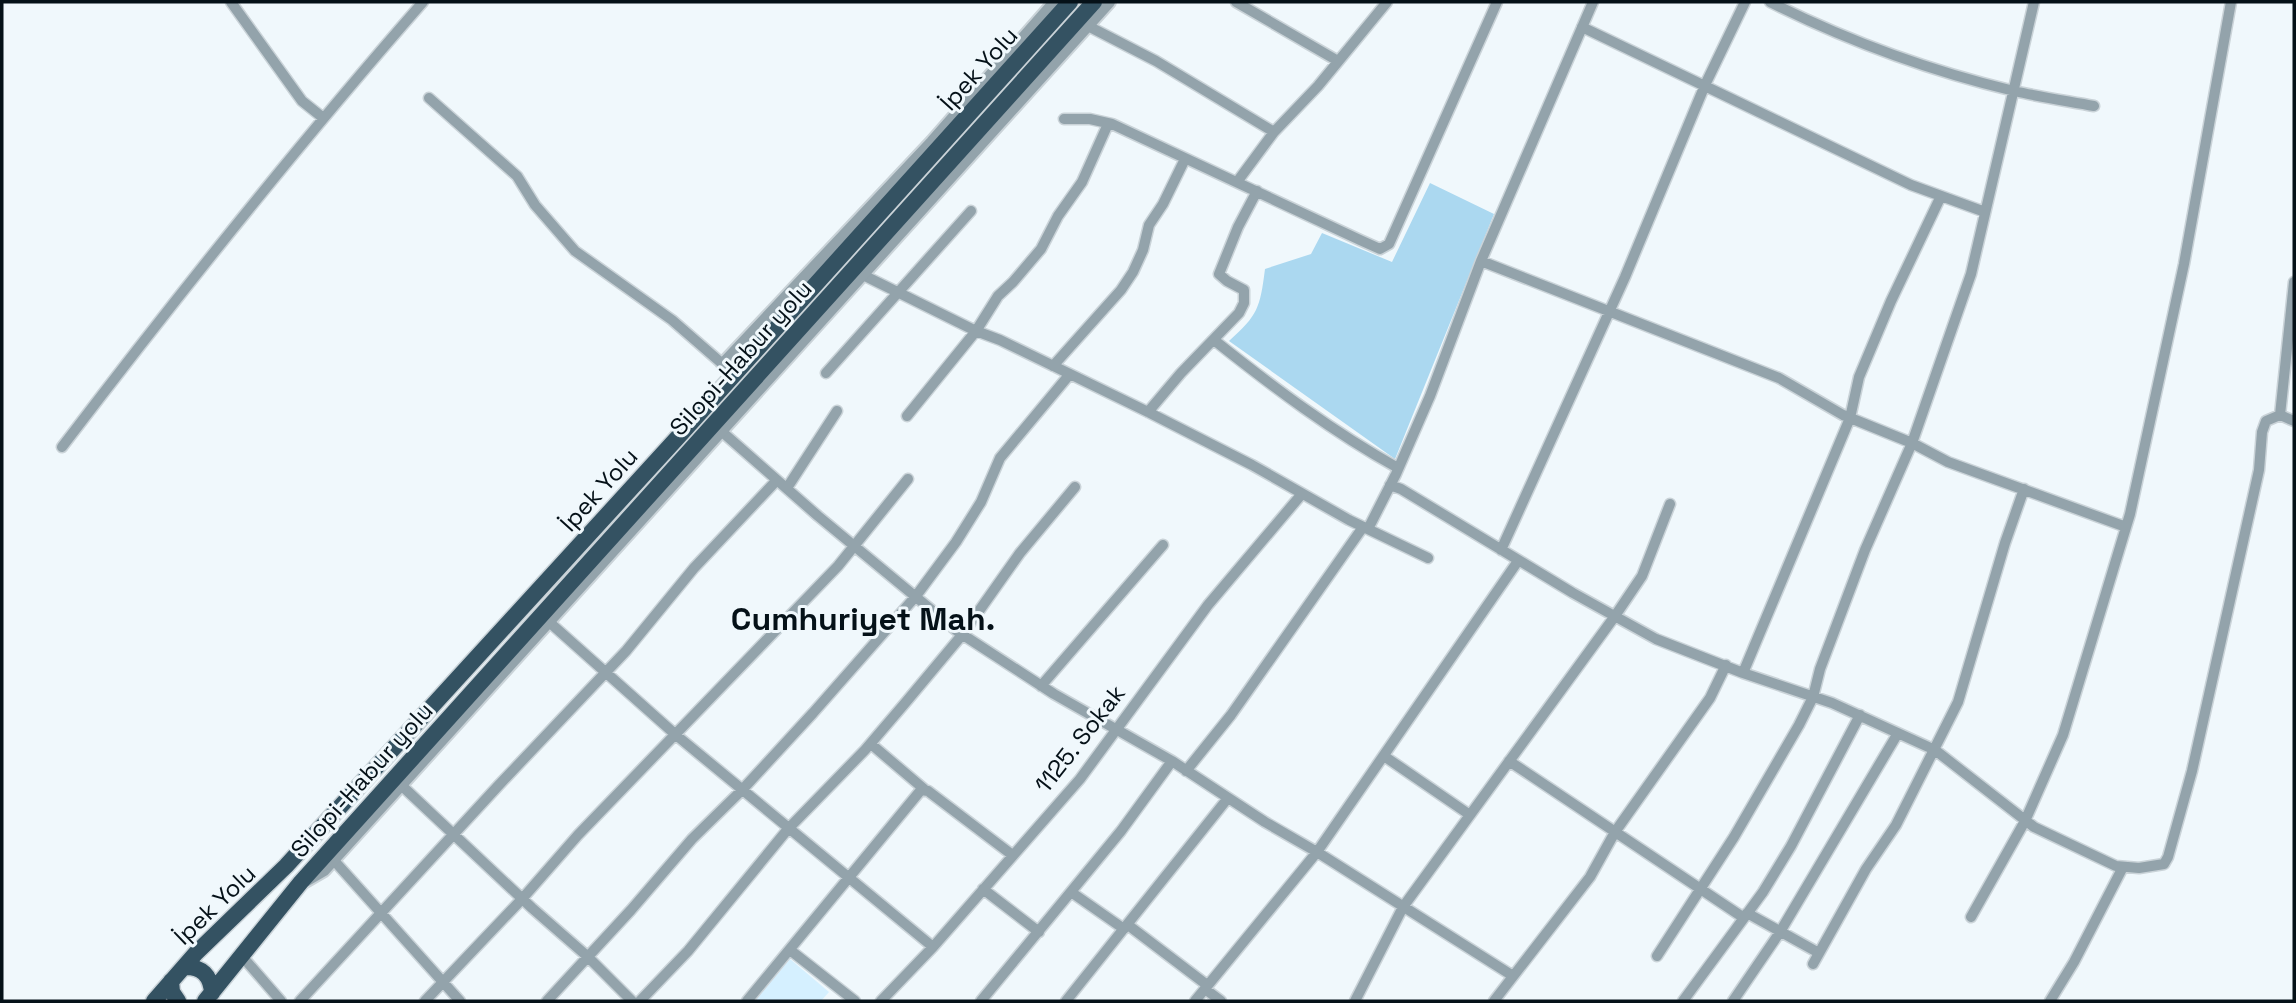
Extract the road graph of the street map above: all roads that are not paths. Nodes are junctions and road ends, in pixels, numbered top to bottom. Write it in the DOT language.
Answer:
graph roads {
  1 [pos="231,2"];
  2 [pos="423,2"];
  3 [pos="1055,2"];
  4 [pos="1070,2"];
  5 [pos="1094,2"];
  6 [pos="1109,2"];
  7 [pos="1236,2"];
  8 [pos="1387,2"];
  9 [pos="1497,2"];
  10 [pos="1745,2"];
  11 [pos="1770,2"];
  12 [pos="2034,2"];
  13 [pos="2231,2"];
  14 [pos="1590,3"];
  15 [pos="1087,26"];
  16 [pos="1582,27"];
  17 [pos="1338,61"];
  18 [pos="1705,85"];
  19 [pos="2013,90"];
  20 [pos="429,97"];
  21 [pos="2094,106"];
  22 [pos="322,117"];
  23 [pos="1064,120"];
  24 [pos="1108,124"];
  25 [pos="1274,132"];
  26 [pos="1185,159"];
  27 [pos="1237,182"];
  28 [pos="1257,191"];
  29 [pos="1941,196"];
  30 [pos="971,211"];
  31 [pos="1985,212"];
  32 [pos="1481,261"];
  33 [pos="861,274"];
  34 [pos="2294,282"];
  35 [pos="897,292"];
  36 [pos="1608,312"];
  37 [pos="976,331"];
  38 [pos="1214,340"];
  39 [pos="1053,366"];
  40 [pos="729,369"];
  41 [pos="826,373"];
  42 [pos="1070,374"];
  43 [pos="837,411"];
  44 [pos="1148,412"];
  45 [pos="2280,415"];
  46 [pos="907,416"];
  47 [pos="1850,418"];
  48 [pos="2294,421"];
  49 [pos="720,430"];
  50 [pos="1912,443"];
  51 [pos="62,447"];
  52 [pos="1398,468"];
  53 [pos="908,479"];
  54 [pos="777,480"];
  55 [pos="1390,485"];
  56 [pos="1075,487"];
  57 [pos="787,488"];
  58 [pos="2024,489"];
  59 [pos="1301,495"];
  60 [pos="618,503"];
  61 [pos="1670,504"];
  62 [pos="631,514"];
  63 [pos="2126,527"];
  64 [pos="1365,528"];
  65 [pos="1163,545"];
  66 [pos="855,547"];
  67 [pos="1501,551"];
  68 [pos="1428,558"];
  69 [pos="1518,561"];
  70 [pos="916,596"];
  71 [pos="1615,616"];
  72 [pos="548,621"];
  73 [pos="962,635"];
  74 [pos="1726,665"];
  75 [pos="606,672"];
  76 [pos="1743,673"];
  77 [pos="1041,685"];
  78 [pos="1813,697"];
  79 [pos="1860,715"];
  80 [pos="1116,728"];
  81 [pos="1898,733"];
  82 [pos="676,735"];
  83 [pos="870,744"];
  84 [pos="1935,750"];
  85 [pos="1384,756"];
  86 [pos="1172,761"];
  87 [pos="1510,761"];
  88 [pos="1186,771"];
  89 [pos="400,784"];
  90 [pos="743,789"];
  91 [pos="924,789"];
  92 [pos="1228,798"];
  93 [pos="1470,816"];
  94 [pos="2025,821"];
  95 [pos="788,829"];
  96 [pos="1615,832"];
  97 [pos="455,834"];
  98 [pos="1317,852"];
  99 [pos="1011,854"];
  100 [pos="330,856"];
  101 [pos="2123,867"];
  102 [pos="847,877"];
  103 [pos="1702,888"];
  104 [pos="984,889"];
  105 [pos="1071,892"];
  106 [pos="522,899"];
  107 [pos="1402,907"];
  108 [pos="380,914"];
  109 [pos="1745,915"];
  110 [pos="1971,917"];
  111 [pos="1126,927"];
  112 [pos="1039,932"];
  113 [pos="1780,932"];
  114 [pos="933,947"];
  115 [pos="790,950"];
  116 [pos="1819,953"];
  117 [pos="241,955"];
  118 [pos="587,956"];
  119 [pos="1657,956"];
  120 [pos="1813,964"];
  121 [pos="184,967"];
  122 [pos="1513,976"];
  123 [pos="171,981"];
  124 [pos="443,982"];
  125 [pos="1206,987"];
  126 [pos="209,997"];
  127 [pos="154,1001"];
  128 [pos="178,1001"];
  129 [pos="281,1001"];
  130 [pos="300,1001"];
  131 [pos="425,1001"];
  132 [pos="460,1001"];
  133 [pos="547,1001"];
  134 [pos="632,1001"];
  135 [pos="640,1001"];
  136 [pos="747,1001"];
  137 [pos="855,1001"];
  138 [pos="881,1001"];
  139 [pos="981,1001"];
  140 [pos="1066,1001"];
  141 [pos="1195,1001"];
  142 [pos="1221,1001"];
  143 [pos="1355,1001"];
  144 [pos="1494,1001"];
  145 [pos="1683,1001"];
  146 [pos="1733,1001"];
  147 [pos="2050,1001"];
  1 -- 22 [label="street"];
  2 -- 22 [label="street"];
  3 -- 40 [label="street"];
  4 -- 40 [label="highway, İpek Yolu"];
  5 -- 62 [label="highway, Silopi-Habur yolu"];
  6 -- 15 [label="street"];
  7 -- 17 [label="street"];
  8 -- 17 [label="street"];
  9 -- 28 [label="street"];
  10 -- 18 [label="street"];
  11 -- 19 [label="street"];
  12 -- 19 [label="street"];
  13 -- 63 [label="street"];
  14 -- 16 [label="street"];
  15 -- 25 [label="street"];
  15 -- 33 [label="street"];
  16 -- 18 [label="street"];
  16 -- 32 [label="street"];
  17 -- 25 [label="street"];
  18 -- 29 [label="street"];
  18 -- 36 [label="street"];
  19 -- 21 [label="street"];
  19 -- 31 [label="street"];
  20 -- 40 [label="street"];
  22 -- 51 [label="street"];
  23 -- 24 [label="street"];
  24 -- 26 [label="street"];
  24 -- 37 [label="street"];
  25 -- 27 [label="street"];
  26 -- 27 [label="street"];
  26 -- 39 [label="street"];
  27 -- 28 [label="street"];
  28 -- 38 [label="street"];
  29 -- 31 [label="street"];
  29 -- 47 [label="street"];
  30 -- 35 [label="street"];
  31 -- 50 [label="street"];
  32 -- 36 [label="street"];
  32 -- 52 [label="street"];
  33 -- 35 [label="street"];
  33 -- 49 [label="street"];
  34 -- 45 [label="street"];
  35 -- 37 [label="street"];
  35 -- 41 [label="street"];
  36 -- 47 [label="street"];
  36 -- 67 [label="street"];
  37 -- 39 [label="street"];
  37 -- 46 [label="street"];
  38 -- 44 [label="street"];
  38 -- 52 [label="street"];
  39 -- 42 [label="street"];
  40 -- 60 [label="highway, İpek Yolu"];
  42 -- 44 [label="street"];
  42 -- 70 [label="street"];
  43 -- 57 [label="street"];
  44 -- 59 [label="street"];
  45 -- 48 [label="street"];
  45 -- 101 [label="street"];
  47 -- 50 [label="street"];
  47 -- 76 [label="street"];
  49 -- 54 [label="street"];
  49 -- 72 [label="street"];
  50 -- 58 [label="street"];
  50 -- 78 [label="street"];
  52 -- 55 [label="street"];
  53 -- 66 [label="street"];
  54 -- 57 [label="street"];
  54 -- 75 [label="street"];
  55 -- 64 [label="street"];
  55 -- 67 [label="street"];
  56 -- 73 [label="street"];
  57 -- 66 [label="street"];
  58 -- 63 [label="street"];
  58 -- 84 [label="street"];
  59 -- 64 [label="street"];
  59 -- 80 [label="street, 1125. Sokak"];
  60 -- 62 [label="highway"];
  60 -- 121 [label="highway, İpek Yolu"];
  61 -- 71 [label="street"];
  62 -- 100 [label="highway, Silopi-Habur yolu"];
  63 -- 94 [label="street"];
  64 -- 68 [label="street"];
  64 -- 88 [label="street"];
  65 -- 77 [label="street"];
  66 -- 70 [label="street"];
  66 -- 82 [label="street"];
  67 -- 69 [label="street"];
  69 -- 71 [label="street"];
  69 -- 85 [label="street"];
  70 -- 73 [label="street"];
  70 -- 90 [label="street"];
  71 -- 74 [label="street"];
  71 -- 87 [label="street"];
  72 -- 75 [label="street"];
  72 -- 89 [label="street"];
  73 -- 77 [label="street"];
  73 -- 83 [label="street"];
  74 -- 76 [label="street"];
  74 -- 96 [label="street"];
  75 -- 82 [label="street"];
  75 -- 97 [label="street"];
  76 -- 78 [label="street"];
  77 -- 80 [label="street"];
  78 -- 79 [label="street"];
  78 -- 103 [label="street"];
  79 -- 81 [label="street"];
  79 -- 109 [label="street"];
  80 -- 86 [label="street"];
  80 -- 99 [label="street, 1125. Sokak"];
  81 -- 84 [label="street"];
  81 -- 113 [label="street"];
  82 -- 90 [label="street"];
  82 -- 106 [label="street"];
  83 -- 91 [label="street"];
  83 -- 95 [label="street"];
  84 -- 94 [label="street"];
  84 -- 116 [label="street"];
  85 -- 93 [label="street"];
  85 -- 98 [label="street"];
  86 -- 88 [label="street"];
  86 -- 105 [label="street"];
  87 -- 93 [label="street"];
  87 -- 96 [label="street"];
  88 -- 92 [label="street"];
  89 -- 97 [label="street"];
  89 -- 100 [label="street"];
  90 -- 95 [label="street"];
  90 -- 118 [label="street"];
  91 -- 99 [label="street"];
  91 -- 102 [label="street"];
  92 -- 98 [label="street"];
  92 -- 111 [label="street"];
  93 -- 107 [label="street"];
  94 -- 101 [label="street"];
  94 -- 110 [label="street"];
  95 -- 102 [label="street"];
  95 -- 135 [label="street"];
  96 -- 103 [label="street"];
  96 -- 122 [label="street"];
  97 -- 106 [label="street"];
  97 -- 108 [label="street"];
  98 -- 107 [label="street"];
  98 -- 125 [label="street"];
  99 -- 104 [label="street, 1125. Sokak"];
  100 -- 108 [label="street"];
  100 -- 117 [label="highway, Silopi-Habur yolu"];
  101 -- 147 [label="street"];
  102 -- 114 [label="street"];
  102 -- 115 [label="street"];
  103 -- 109 [label="street"];
  103 -- 119 [label="street"];
  104 -- 112 [label="street"];
  104 -- 114 [label="street, 1125. Sokak"];
  105 -- 111 [label="street"];
  105 -- 112 [label="street"];
  106 -- 118 [label="street"];
  106 -- 124 [label="street"];
  107 -- 122 [label="street"];
  107 -- 143 [label="street"];
  108 -- 124 [label="street"];
  108 -- 130 [label="street"];
  109 -- 113 [label="street"];
  109 -- 145 [label="street"];
  111 -- 125 [label="street"];
  111 -- 140 [label="street"];
  112 -- 139 [label="street"];
  113 -- 116 [label="street"];
  113 -- 146 [label="street"];
  114 -- 138 [label="street, 1125. Sokak"];
  115 -- 136 [label="street"];
  115 -- 137 [label="street"];
  116 -- 120 [label="street"];
  117 -- 126 [label="highway, Silopi-Habur yolu"];
  117 -- 129 [label="street"];
  118 -- 133 [label="street"];
  118 -- 134 [label="street"];
  121 -- 123 [label="highway, İpek Yolu"];
  121 -- 126 [label="highway"];
  122 -- 144 [label="street"];
  123 -- 127 [label="highway, İpek Yolu"];
  123 -- 128 [label="highway"];
  124 -- 131 [label="street"];
  124 -- 132 [label="street"];
  125 -- 141 [label="street"];
  125 -- 142 [label="street"];
}
